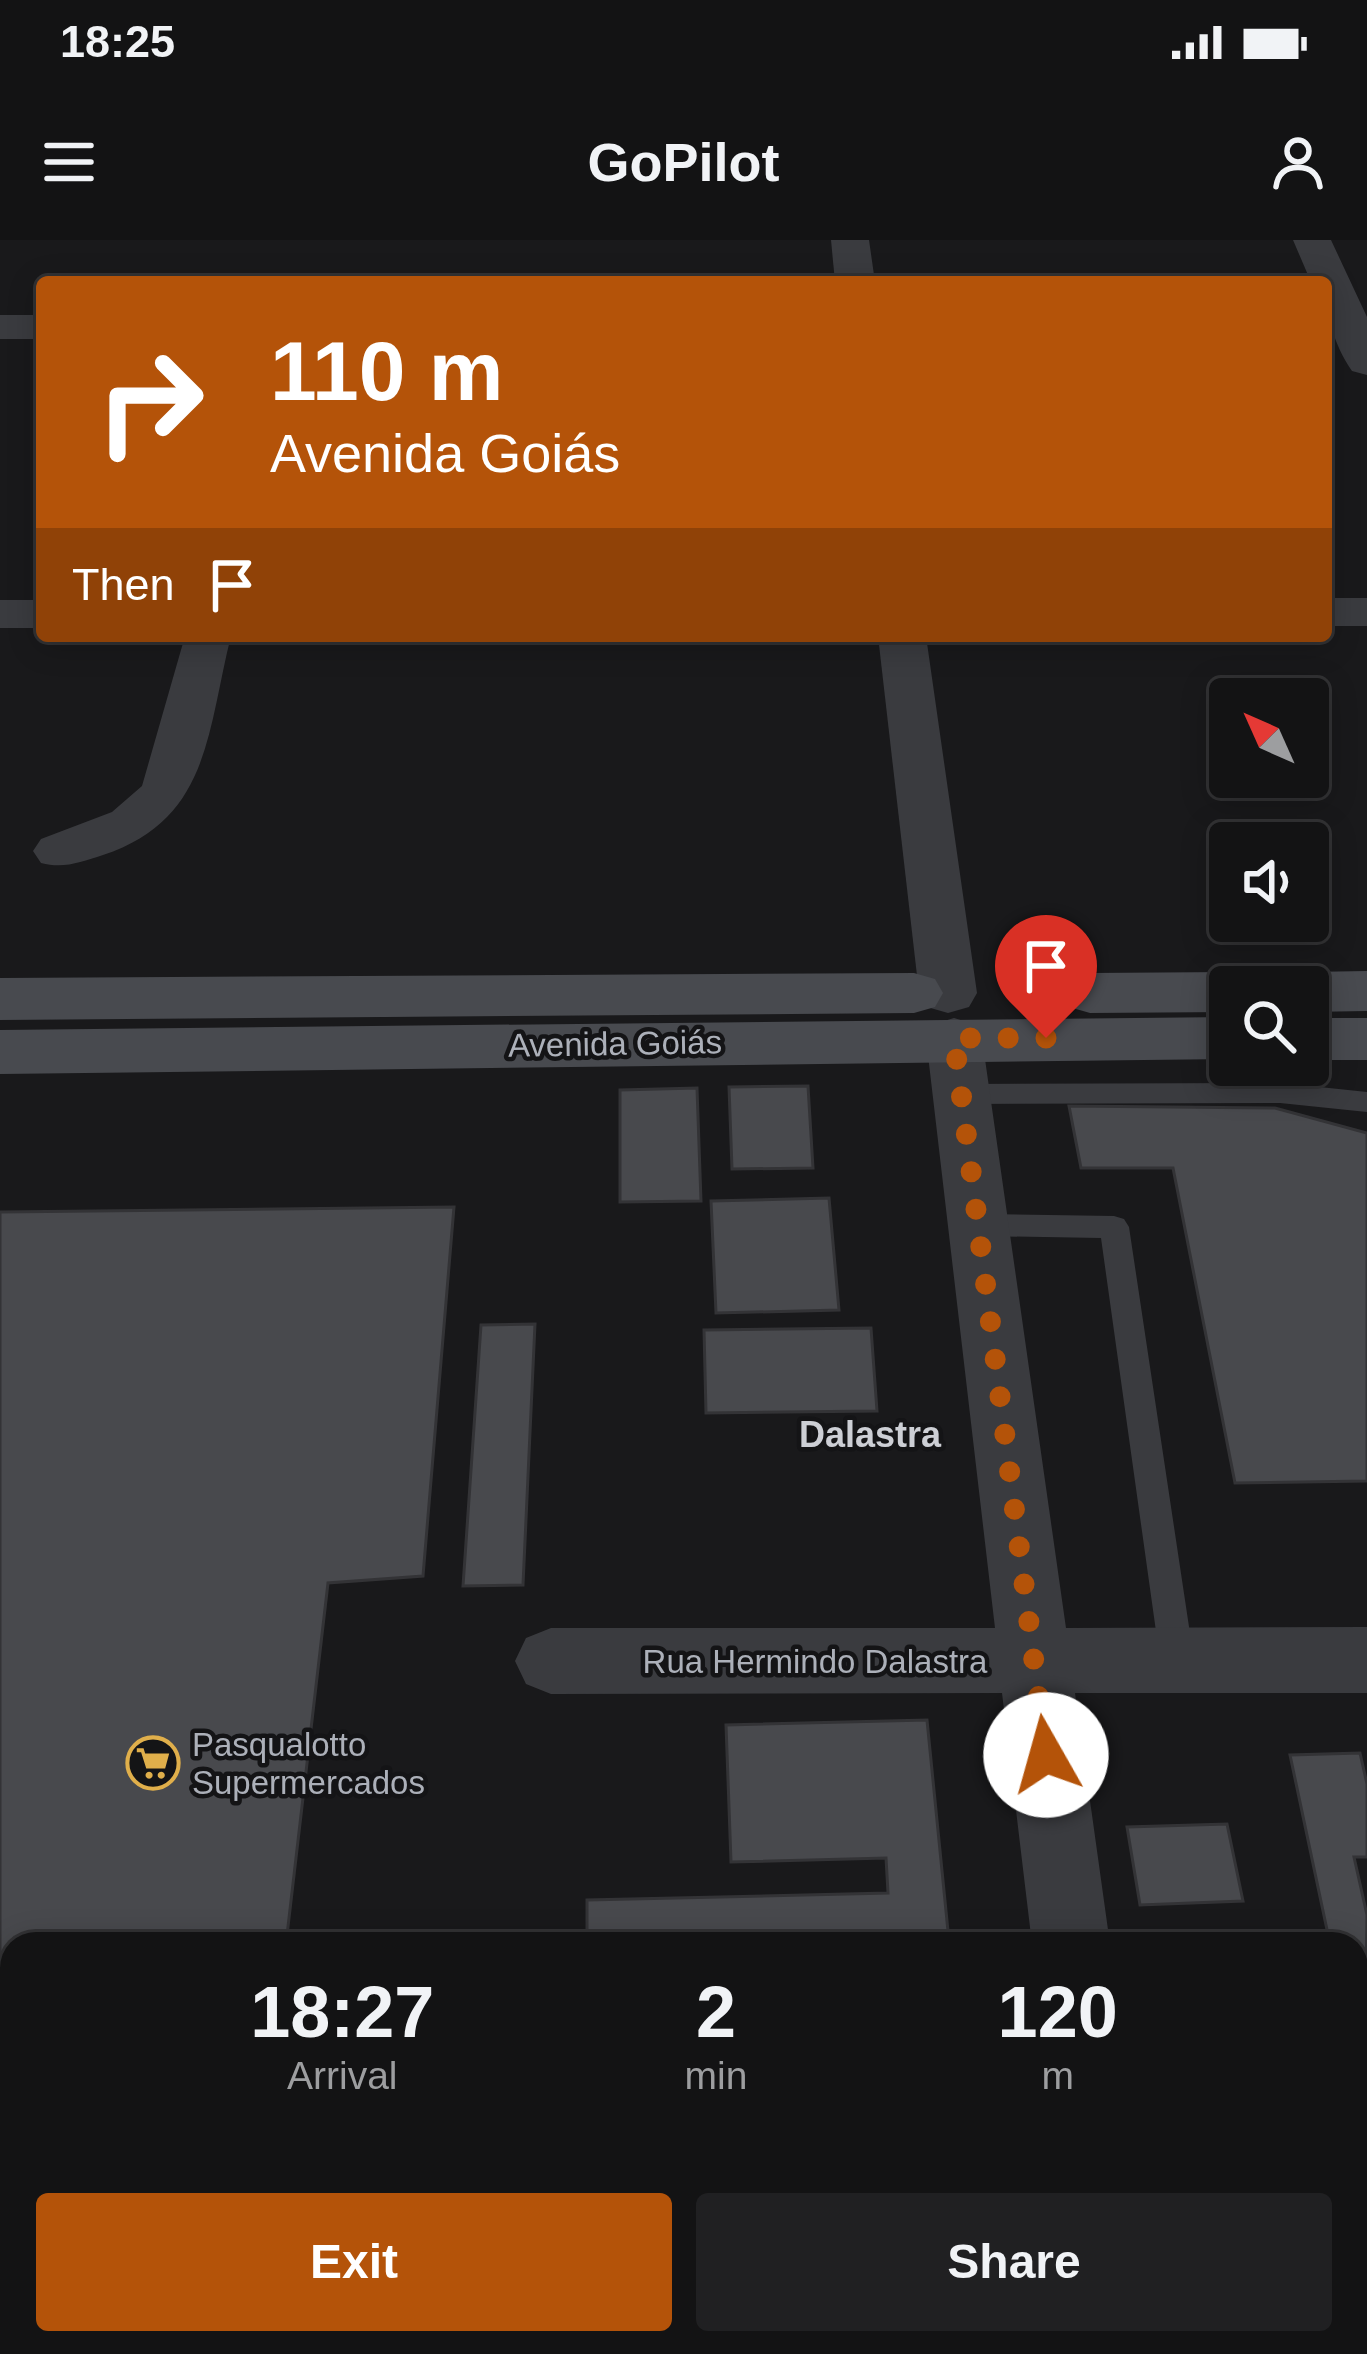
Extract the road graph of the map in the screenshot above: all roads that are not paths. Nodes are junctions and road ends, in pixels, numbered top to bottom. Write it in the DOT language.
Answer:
graph roads {
  1 [pos="850,240"];
  2 [pos="1312,240"];
  3 [pos="854,276"];
  4 [pos="1328,276"];
  5 [pos="1332,286"];
  6 [pos="1348,323"];
  7 [pos="0,327"];
  8 [pos="36,327"];
  9 [pos="1367,362"];
  10 [pos="1332,612"];
  11 [pos="1367,612"];
  12 [pos="0,614"];
  13 [pos="36,614"];
  14 [pos="206,642"];
  15 [pos="903,642"];
  16 [pos="58,851"];
  17 [pos="1329,992"];
  18 [pos="1367,992"];
  19 [pos="1209,996"];
  20 [pos="0,999"];
  21 [pos="1209,1039"];
  22 [pos="1329,1039"];
  23 [pos="1367,1039"];
  24 [pos="954,1042"];
  25 [pos="0,1052"];
  26 [pos="1209,1071"];
  27 [pos="1304,1086"];
  28 [pos="1367,1102"];
  29 [pos="978,1225"];
  30 [pos="1034,1660"];
  31 [pos="1177,1660"];
  32 [pos="1367,1660"];
  33 [pos="551,1661"];
  34 [pos="1069,1932"];
  1 -- 3 [label="street"];
  2 -- 4 [label="street"];
  5 -- 6 [label="street"];
  6 -- 9 [label="street"];
  7 -- 8 [label="street"];
  10 -- 11 [label="street"];
  12 -- 13 [label="street"];
  14 -- 16 [label="street"];
  15 -- 24 [label="street"];
  17 -- 18 [label="main road"];
  19 -- 24 [label="main road, Avenida Goiás"];
  20 -- 24 [label="main road, Avenida Goiás"];
  21 -- 24 [label="main road, Avenida Goiás"];
  22 -- 23 [label="main road"];
  24 -- 25 [label="main road, Avenida Goiás"];
  24 -- 26 [label="lane"];
  24 -- 29 [label="street"];
  27 -- 28 [label="lane"];
  29 -- 30 [label="street"];
  29 -- 31 [label="lane"];
  30 -- 31 [label="street, Rua Hermindo Dalastra"];
  30 -- 33 [label="street, Rua Hermindo Dalastra"];
  30 -- 34 [label="street"];
  31 -- 32 [label="street, Rua Hermindo Dalastra"];
}
